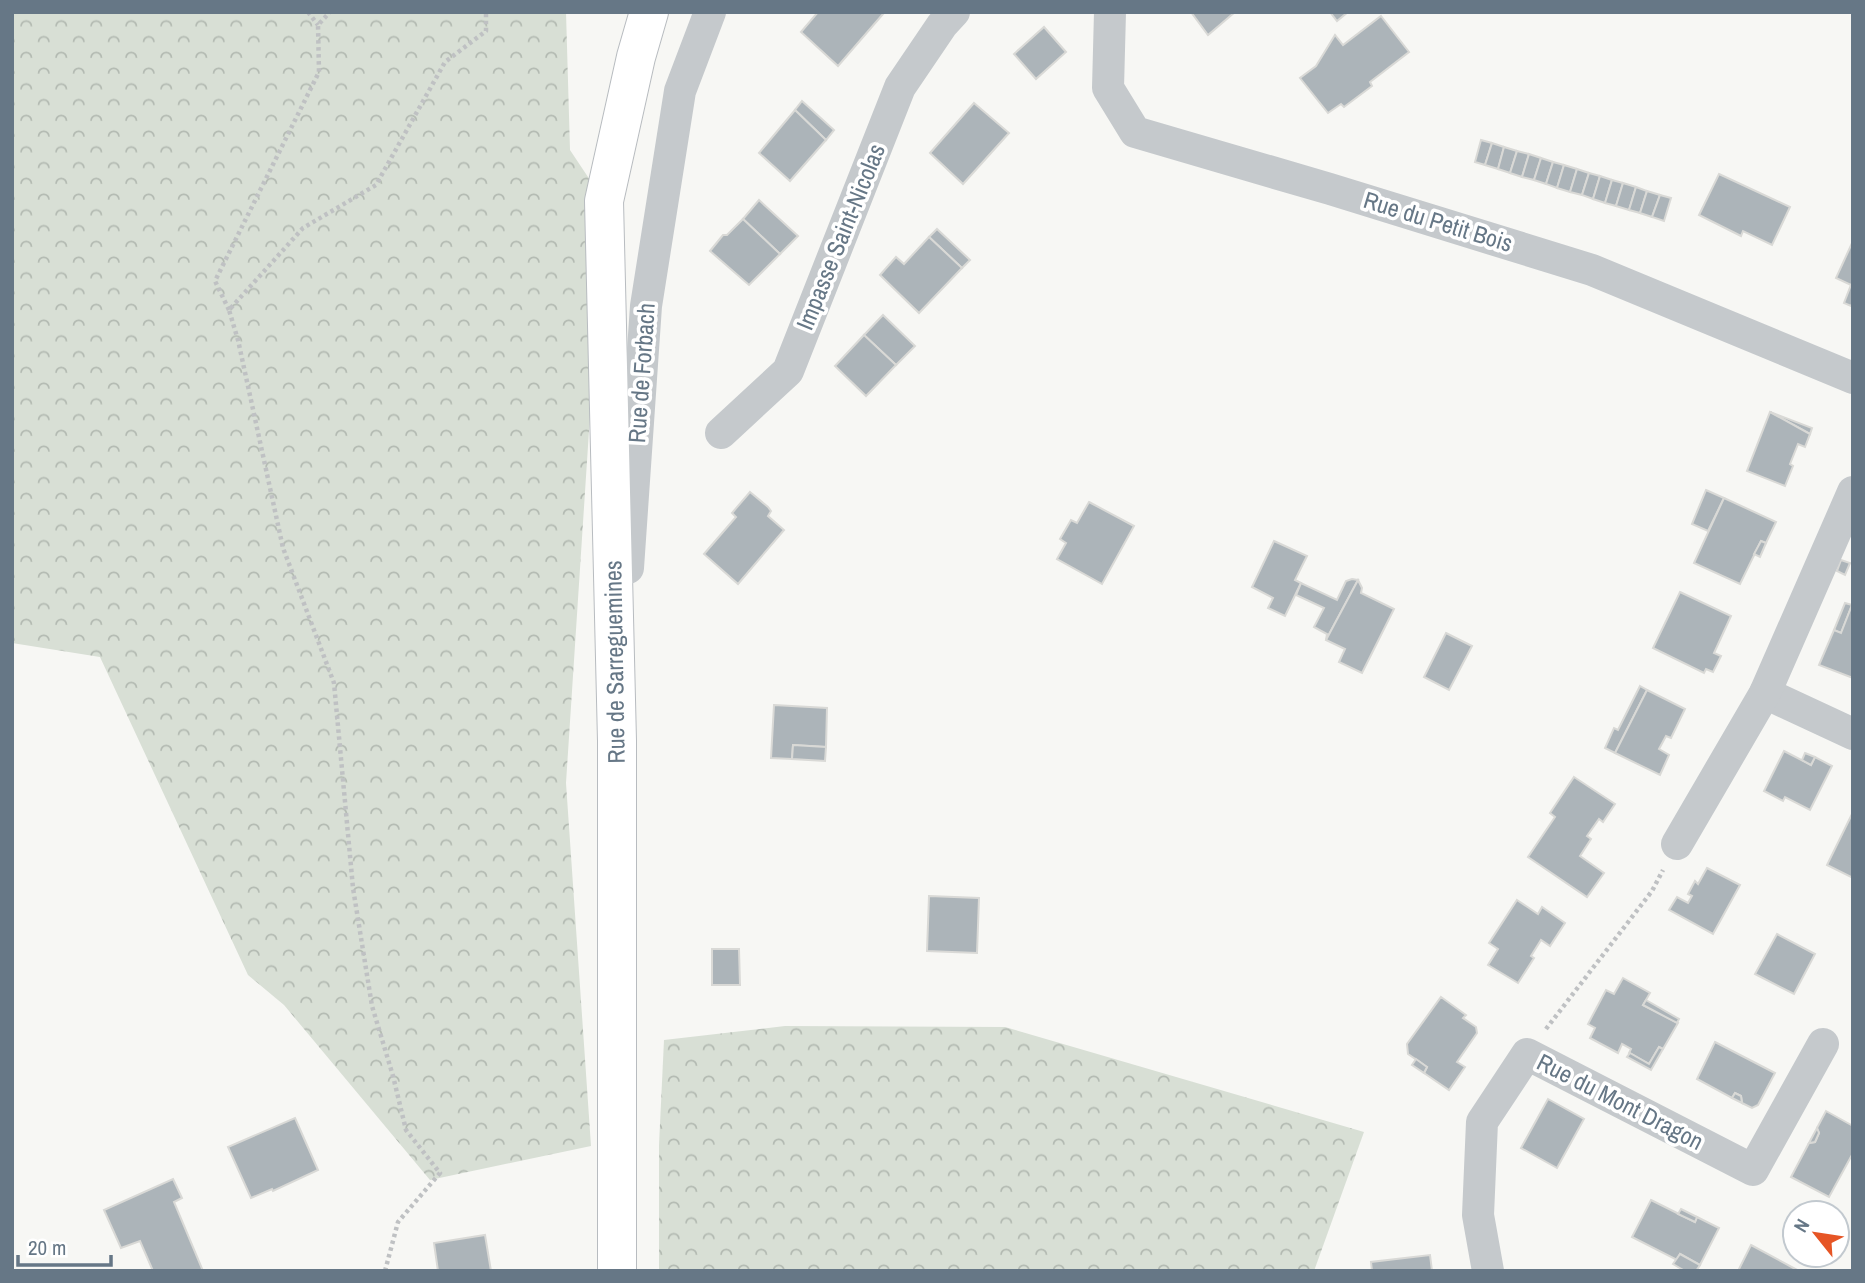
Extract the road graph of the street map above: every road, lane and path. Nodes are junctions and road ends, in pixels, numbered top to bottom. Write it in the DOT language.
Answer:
graph roads {
  1 [pos="308,12"];
  2 [pos="330,12"];
  3 [pos="486,12"];
  4 [pos="642,12"];
  5 [pos="649,12"];
  6 [pos="710,12"];
  7 [pos="1110,12"];
  8 [pos="948,19"];
  9 [pos="318,24"];
  10 [pos="636,57"];
  11 [pos="229,310"];
  12 [pos="1853,377"];
  13 [pos="721,433"];
  14 [pos="1853,492"];
  15 [pos="1765,693"];
  16 [pos="1853,734"];
  17 [pos="617,741"];
  18 [pos="1677,844"];
  19 [pos="1824,1044"];
  20 [pos="1527,1054"];
  21 [pos="385,1271"];
  22 [pos="617,1271"];
  23 [pos="1488,1271"];
  1 -- 9 [label="path"];
  2 -- 9 [label="path"];
  3 -- 11 [label="path"];
  4 -- 10 [label="main road, Rue de Sarreguemines"];
  5 -- 10 [label="main road, Rue de Sarreguemines"];
  6 -- 17 [label="street, Rue de Forbach"];
  7 -- 12 [label="street, Rue du Petit Bois"];
  8 -- 13 [label="street, Impasse Saint-Nicolas"];
  9 -- 11 [label="path"];
  10 -- 17 [label="main road, Rue de Sarreguemines"];
  11 -- 21 [label="path"];
  14 -- 15 [label="street"];
  15 -- 16 [label="street"];
  15 -- 18 [label="street"];
  17 -- 22 [label="main road, Rue de Sarreguemines"];
  18 -- 20 [label="path"];
  19 -- 20 [label="street, Rue du Mont Dragon"];
  20 -- 23 [label="street, Rue du Mont Dragon"];
}
